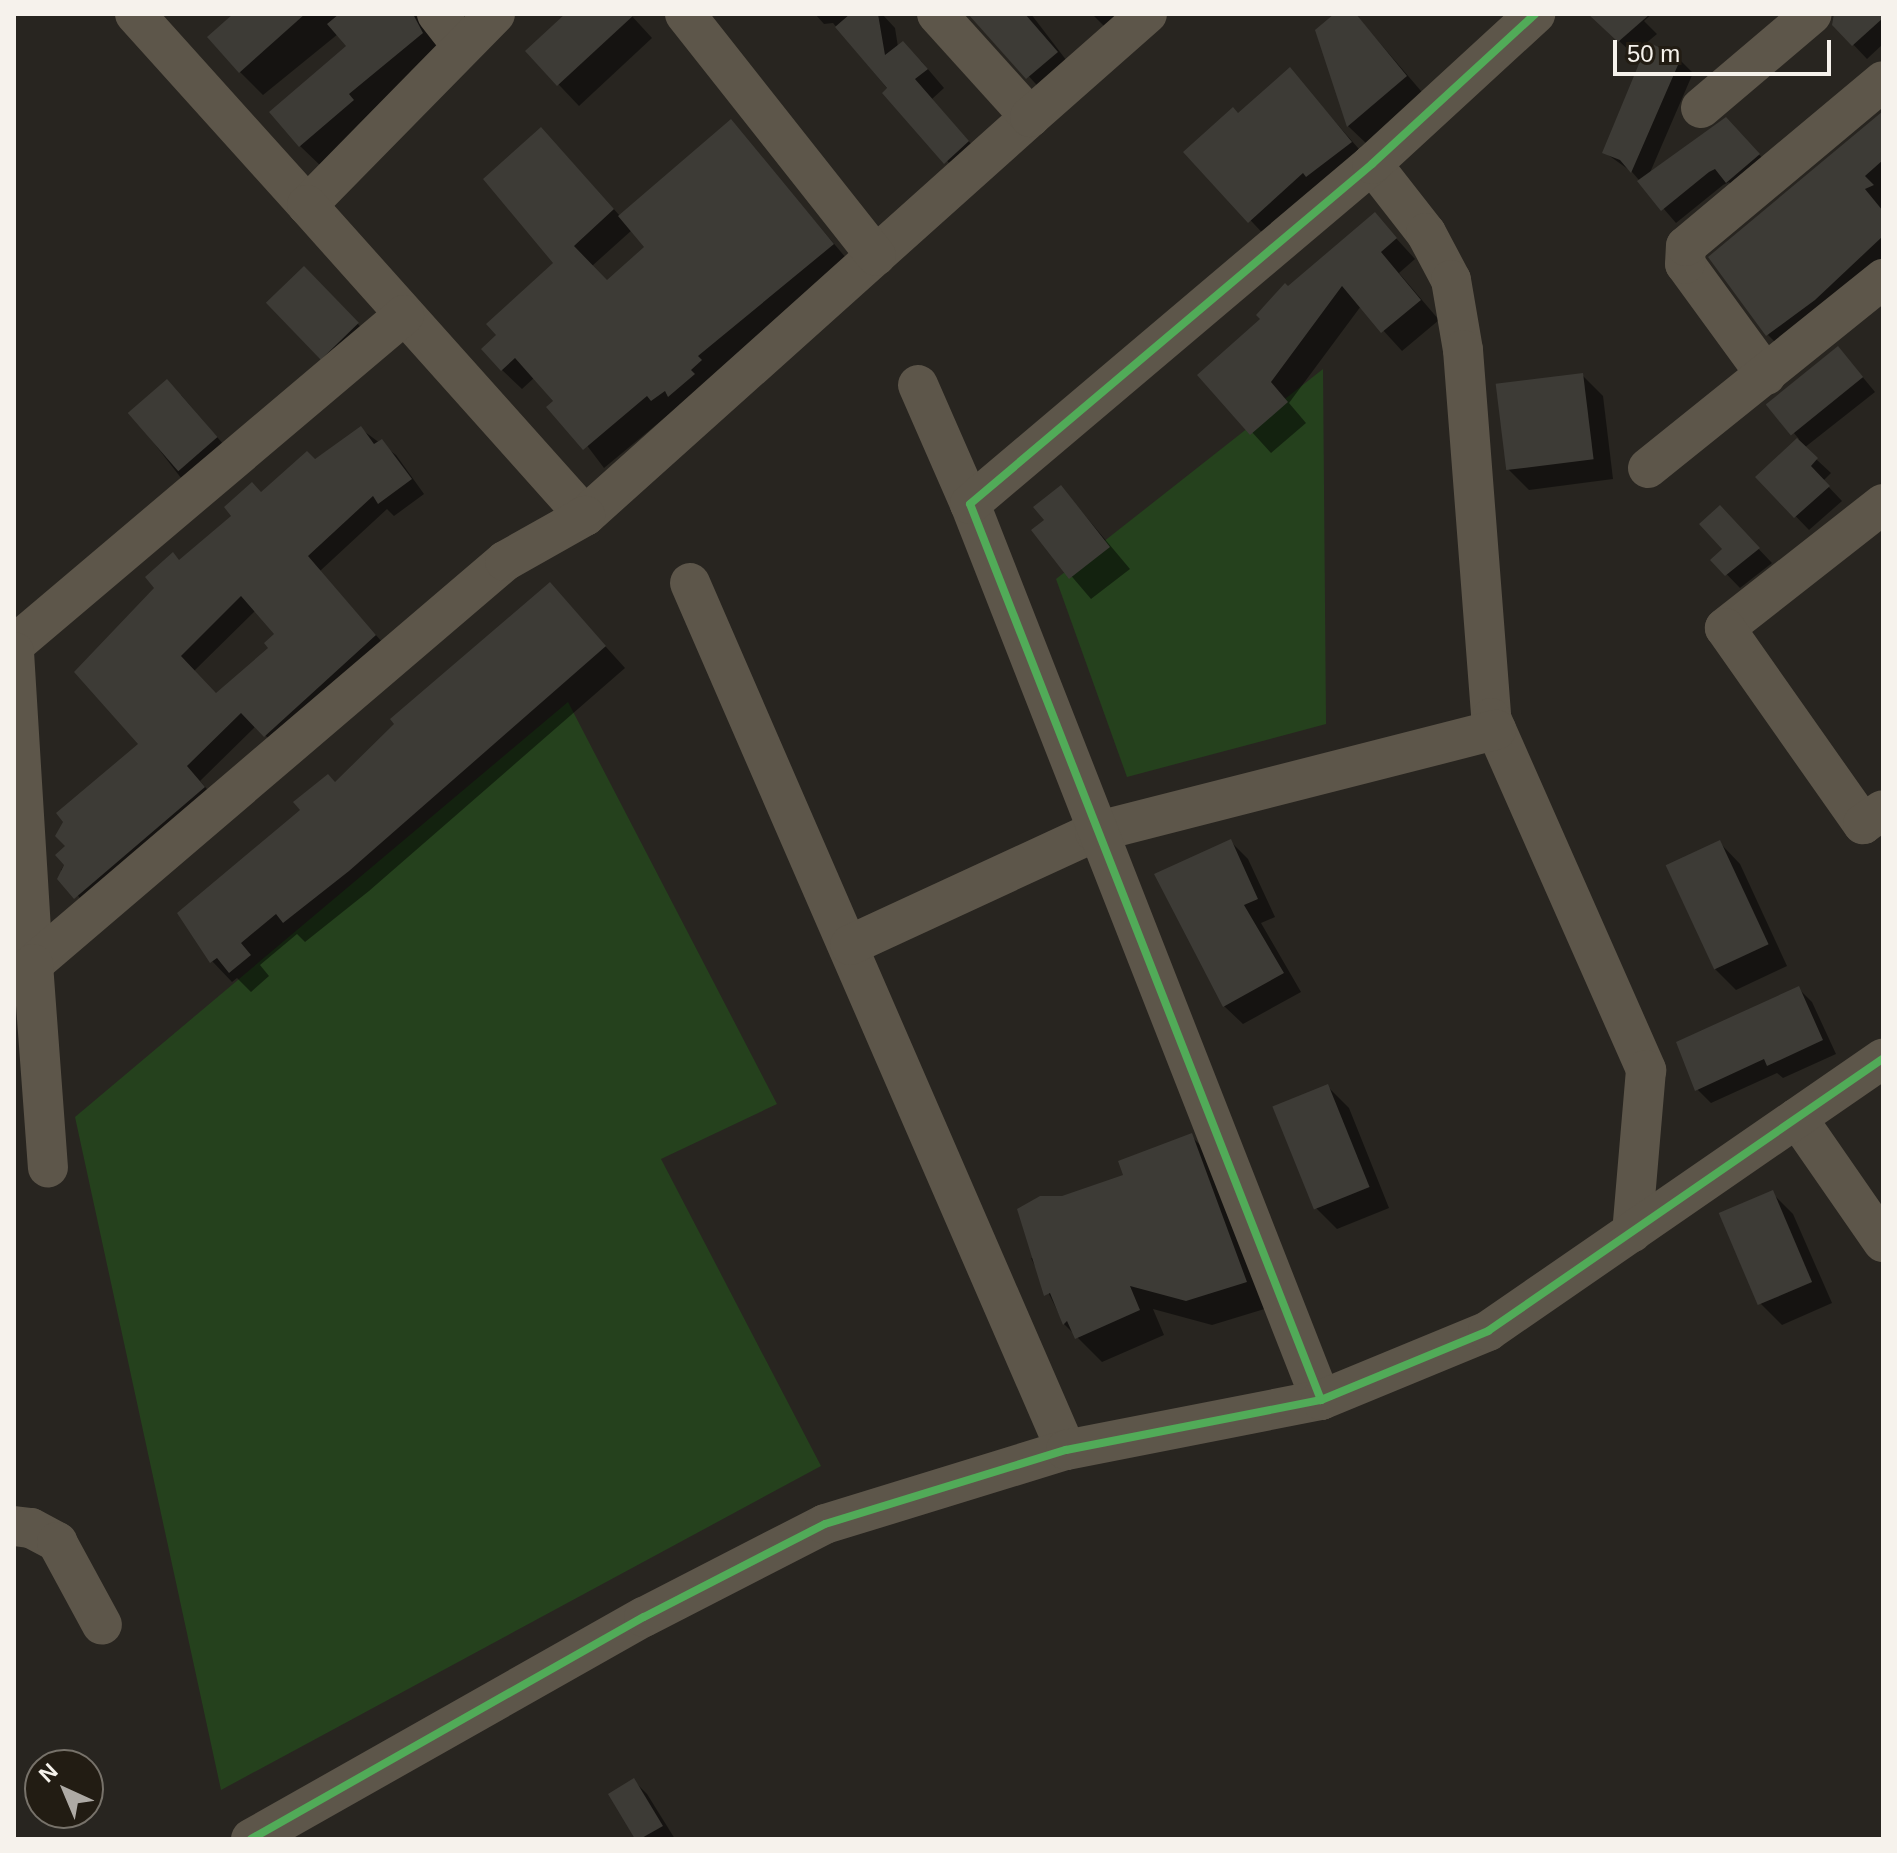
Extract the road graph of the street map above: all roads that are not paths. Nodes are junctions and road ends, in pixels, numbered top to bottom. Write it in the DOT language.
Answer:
graph roads {
  1 [pos="135,14"];
  2 [pos="437,14"];
  3 [pos="495,14"];
  4 [pos="685,14"];
  5 [pos="937,14"];
  6 [pos="1147,14"];
  7 [pos="1535,14"];
  8 [pos="1812,14"];
  9 [pos="462,46"];
  10 [pos="1883,81"];
  11 [pos="1701,108"];
  12 [pos="1030,117"];
  13 [pos="1372,164"];
  14 [pos="307,205"];
  15 [pos="876,256"];
  16 [pos="1883,279"];
  17 [pos="404,315"];
  18 [pos="1766,375"];
  19 [pos="918,385"];
  20 [pos="1648,468"];
  21 [pos="970,504"];
  22 [pos="585,516"];
  23 [pos="1877,521"];
  24 [pos="690,583"];
  25 [pos="14,645"];
  26 [pos="14,652"];
  27 [pos="1496,730"];
  28 [pos="1883,810"];
  29 [pos="1095,832"];
  30 [pos="850,945"];
  31 [pos="33,964"];
  32 [pos="1883,1059"];
  33 [pos="1797,1118"];
  34 [pos="48,1167"];
  35 [pos="1632,1232"];
  36 [pos="1883,1242"];
  37 [pos="1321,1400"];
  38 [pos="1066,1450"];
  39 [pos="14,1526"];
  40 [pos="102,1625"];
  41 [pos="251,1839"];
  1 -- 14 [label="street"];
  2 -- 9 [label="street"];
  3 -- 9 [label="street"];
  4 -- 15 [label="street"];
  5 -- 12 [label="street"];
  6 -- 12 [label="street"];
  7 -- 13 [label="street"];
  8 -- 11 [label="street"];
  9 -- 14 [label="street"];
  10 -- 18 [label="street"];
  12 -- 15 [label="street"];
  13 -- 21 [label="street"];
  13 -- 27 [label="street"];
  14 -- 17 [label="street"];
  15 -- 22 [label="street"];
  16 -- 18 [label="street"];
  17 -- 22 [label="street"];
  17 -- 25 [label="street"];
  18 -- 20 [label="street"];
  19 -- 21 [label="street"];
  21 -- 29 [label="street"];
  22 -- 31 [label="street"];
  23 -- 28 [label="street"];
  24 -- 30 [label="street"];
  26 -- 31 [label="street"];
  27 -- 29 [label="street"];
  27 -- 35 [label="street"];
  29 -- 30 [label="street"];
  29 -- 37 [label="street"];
  30 -- 38 [label="street"];
  31 -- 34 [label="street"];
  32 -- 33 [label="street"];
  33 -- 35 [label="street"];
  33 -- 36 [label="street"];
  35 -- 37 [label="street"];
  37 -- 38 [label="street"];
  38 -- 41 [label="street"];
  39 -- 40 [label="street"];
}
